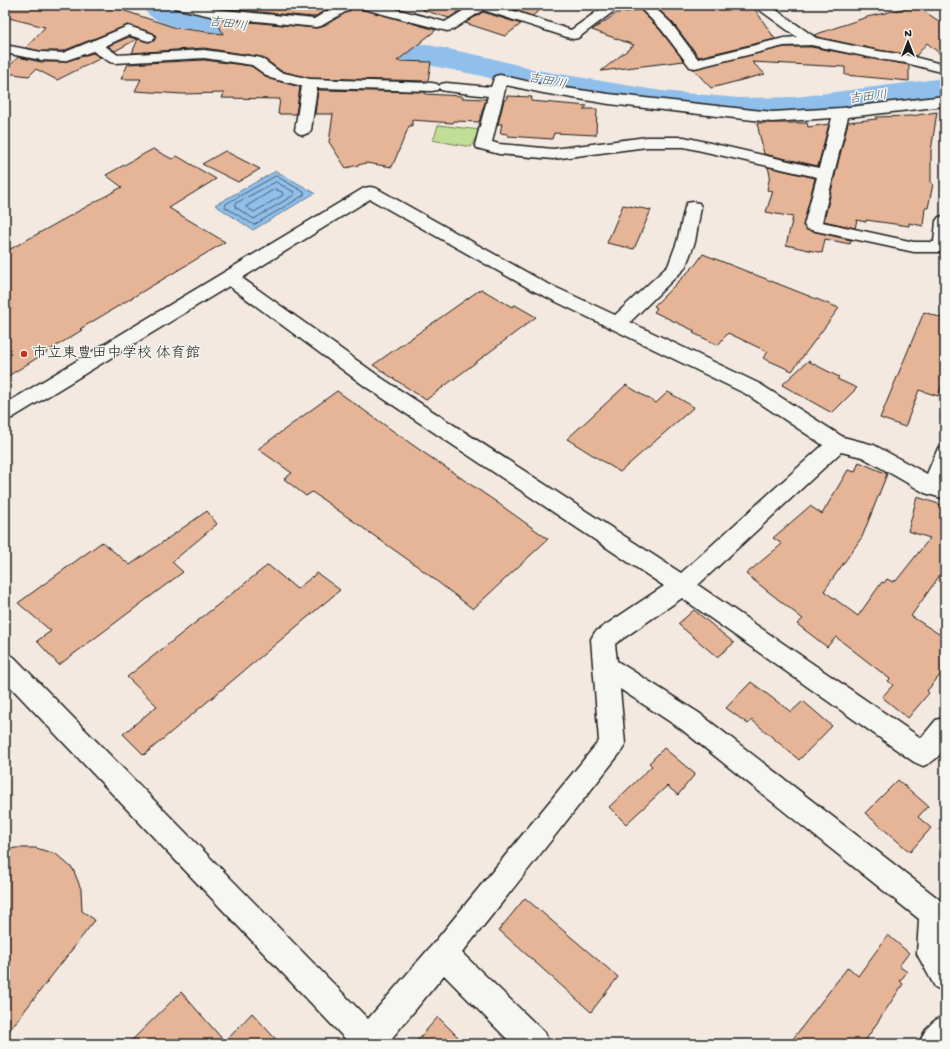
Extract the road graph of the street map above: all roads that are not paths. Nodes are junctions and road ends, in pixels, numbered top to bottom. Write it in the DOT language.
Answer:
graph roads {
  1 [pos="180,5"];
  2 [pos="347,5"];
  3 [pos="365,5"];
  4 [pos="482,5"];
  5 [pos="615,5"];
  6 [pos="644,5"];
  7 [pos="760,5"];
  8 [pos="148,36"];
  9 [pos="811,42"];
  10 [pos="94,46"];
  11 [pos="5,49"];
  12 [pos="945,69"];
  13 [pos="310,83"];
  14 [pos="497,92"];
  15 [pos="945,101"];
  16 [pos="841,113"];
  17 [pos="303,130"];
  18 [pos="826,174"];
  19 [pos="693,207"];
  20 [pos="945,221"];
  21 [pos="943,247"];
  22 [pos="230,277"];
  23 [pos="616,324"];
  24 [pos="5,413"];
  25 [pos="837,444"];
  26 [pos="945,454"];
  27 [pos="939,489"];
  28 [pos="682,586"];
  29 [pos="5,664"];
  30 [pos="606,668"];
  31 [pos="945,728"];
  32 [pos="443,954"];
  33 [pos="945,977"];
  34 [pos="945,1030"];
  35 [pos="368,1043"];
  36 [pos="534,1044"];
  37 [pos="934,1044"];
  1 -- 2 [label="street"];
  3 -- 4 [label="street"];
  4 -- 5 [label="street"];
  6 -- 9 [label="street"];
  7 -- 9 [label="street"];
  8 -- 10 [label="street"];
  9 -- 12 [label="street"];
  10 -- 11 [label="street"];
  10 -- 13 [label="street"];
  13 -- 14 [label="street"];
  13 -- 17 [label="street"];
  14 -- 16 [label="street"];
  14 -- 18 [label="street"];
  15 -- 16 [label="street"];
  16 -- 18 [label="street"];
  18 -- 21 [label="street"];
  19 -- 23 [label="street"];
  20 -- 21 [label="street"];
  22 -- 23 [label="street"];
  22 -- 24 [label="street"];
  22 -- 28 [label="street"];
  23 -- 25 [label="street"];
  25 -- 27 [label="street"];
  25 -- 28 [label="street"];
  26 -- 27 [label="street"];
  28 -- 30 [label="street"];
  28 -- 31 [label="street"];
  29 -- 35 [label="street"];
  30 -- 32 [label="street"];
  30 -- 33 [label="street"];
  32 -- 35 [label="street"];
  32 -- 36 [label="street"];
  34 -- 37 [label="street"];
}
